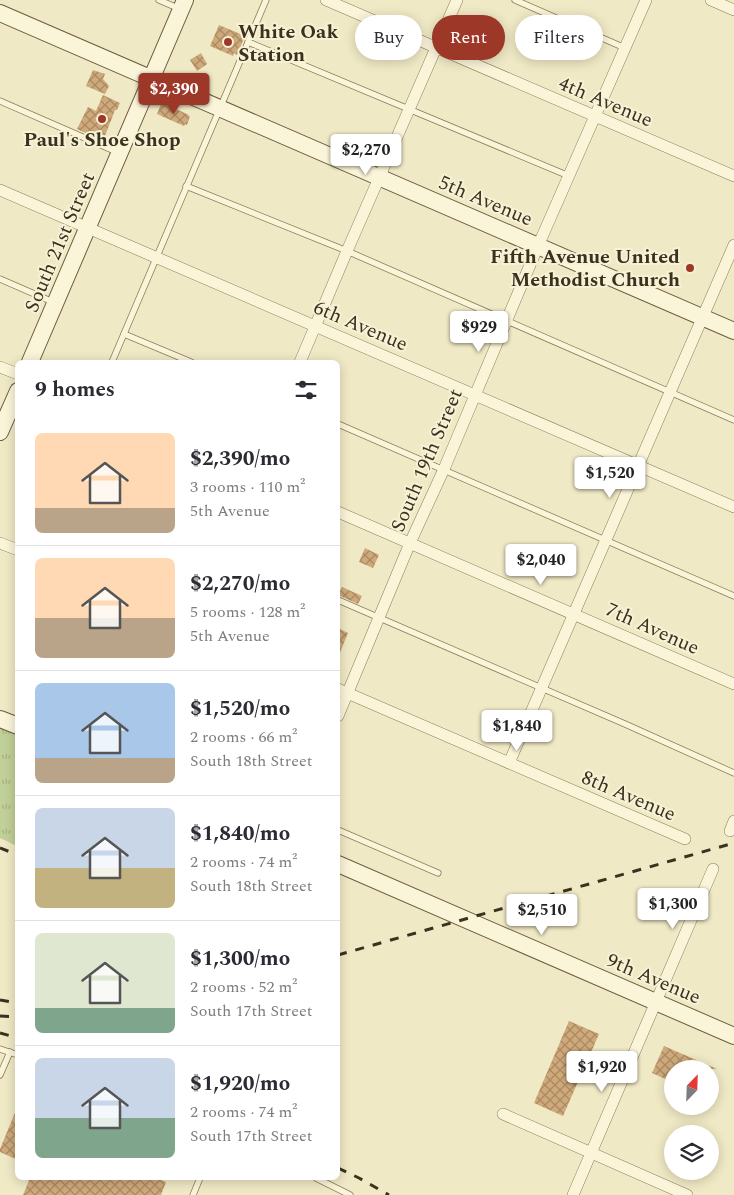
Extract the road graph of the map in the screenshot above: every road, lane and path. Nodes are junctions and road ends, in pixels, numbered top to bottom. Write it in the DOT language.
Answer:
graph roads {
  1 [pos="160,0"];
  2 [pos="266,0"];
  3 [pos="326,0"];
  4 [pos="457,0"];
  5 [pos="515,0"];
  6 [pos="646,0"];
  7 [pos="711,0"];
  8 [pos="183,5"];
  9 [pos="734,10"];
  10 [pos="0,13"];
  11 [pos="450,15"];
  12 [pos="248,42"];
  13 [pos="432,45"];
  14 [pos="625,48"];
  15 [pos="432,56"];
  16 [pos="466,60"];
  17 [pos="152,79"];
  18 [pos="0,101"];
  19 [pos="219,108"];
  20 [pos="409,109"];
  21 [pos="595,116"];
  22 [pos="120,153"];
  23 [pos="569,176"];
  24 [pos="734,176"];
  25 [pos="380,177"];
  26 [pos="186,186"];
  27 [pos="0,190"];
  28 [pos="88,228"];
  29 [pos="734,245"];
  30 [pos="538,246"];
  31 [pos="347,251"];
  32 [pos="157,258"];
  33 [pos="0,279"];
  34 [pos="56,303"];
  35 [pos="703,317"];
  36 [pos="507,321"];
  37 [pos="315,326"];
  38 [pos="734,331"];
  39 [pos="124,334"];
  40 [pos="31,360"];
  41 [pos="113,360"];
  42 [pos="186,360"];
  43 [pos="301,360"];
  44 [pos="0,366"];
  45 [pos="15,373"];
  46 [pos="671,392"];
  47 [pos="475,394"];
  48 [pos="15,398"];
  49 [pos="734,420"];
  50 [pos="340,425"];
  51 [pos="0,432"];
  52 [pos="639,466"];
  53 [pos="444,469"];
  54 [pos="734,507"];
  55 [pos="340,513"];
  56 [pos="606,541"];
  57 [pos="0,543"];
  58 [pos="410,543"];
  59 [pos="15,549"];
  60 [pos="734,596"];
  61 [pos="340,601"];
  62 [pos="574,614"];
  63 [pos="380,618"];
  64 [pos="734,684"];
  65 [pos="542,688"];
  66 [pos="342,691"];
  67 [pos="340,704"];
  68 [pos="0,719"];
  69 [pos="15,725"];
  70 [pos="509,763"];
  71 [pos="734,772"];
  72 [pos="340,831"];
  73 [pos="685,840"];
  74 [pos="340,865"];
  75 [pos="713,869"];
  76 [pos="438,873"];
  77 [pos="656,1002"];
  78 [pos="734,1036"];
  79 [pos="0,1049"];
  80 [pos="10,1052"];
  81 [pos="15,1053"];
  82 [pos="0,1075"];
  83 [pos="503,1114"];
  84 [pos="591,1153"];
  85 [pos="199,1180"];
  86 [pos="320,1180"];
  87 [pos="193,1195"];
  88 [pos="350,1195"];
  89 [pos="573,1195"];
  90 [pos="687,1195"];
  1 -- 8 [label="lane"];
  2 -- 12 [label="lane"];
  3 -- 13 [label="street, 4th Avenue"];
  4 -- 11 [label="street"];
  5 -- 14 [label="lane"];
  6 -- 14 [label="street, South 19th Street"];
  7 -- 9 [label="street"];
  8 -- 17 [label="street, South 21st Street"];
  10 -- 17 [label="street, 5th Avenue"];
  12 -- 19 [label="lane"];
  12 -- 20 [label="lane"];
  14 -- 21 [label="street, South 19th Street"];
  15 -- 20 [label="street"];
  16 -- 21 [label="street, 4th Avenue"];
  17 -- 19 [label="street, 5th Avenue"];
  17 -- 22 [label="street, South 21st Street"];
  18 -- 22 [label="lane"];
  19 -- 25 [label="street, 5th Avenue"];
  19 -- 26 [label="lane"];
  20 -- 23 [label="lane"];
  20 -- 25 [label="street"];
  21 -- 23 [label="street, South 19th Street"];
  21 -- 24 [label="street, 4th Avenue"];
  22 -- 28 [label="street, South 21st Street"];
  23 -- 30 [label="street, South 19th Street"];
  25 -- 30 [label="street, 5th Avenue"];
  25 -- 31 [label="street"];
  26 -- 31 [label="lane"];
  26 -- 32 [label="lane"];
  27 -- 28 [label="street, 6th Avenue"];
  28 -- 32 [label="street, 6th Avenue"];
  28 -- 34 [label="street, South 21st Street"];
  29 -- 35 [label="street"];
  30 -- 35 [label="street, 5th Avenue"];
  30 -- 36 [label="street, South 19th Street"];
  31 -- 36 [label="lane"];
  31 -- 37 [label="street"];
  32 -- 37 [label="street, 6th Avenue"];
  32 -- 39 [label="lane"];
  33 -- 34 [label="lane"];
  34 -- 40 [label="street, South 21st Street"];
  35 -- 38 [label="street, 5th Avenue"];
  35 -- 46 [label="street"];
  36 -- 46 [label="lane"];
  36 -- 47 [label="street, South 19th Street"];
  37 -- 43 [label="street"];
  37 -- 47 [label="street, 6th Avenue"];
  39 -- 41 [label="lane"];
  39 -- 42 [label="lane"];
  44 -- 45 [label="street"];
  46 -- 49 [label="lane"];
  46 -- 52 [label="street"];
  47 -- 52 [label="street, 6th Avenue"];
  47 -- 53 [label="street, South 19th Street"];
  48 -- 51 [label="street"];
  50 -- 53 [label="lane"];
  52 -- 54 [label="street, 6th Avenue"];
  52 -- 56 [label="street"];
  53 -- 56 [label="lane"];
  53 -- 58 [label="street, South 19th Street"];
  55 -- 58 [label="street, 7th Avenue"];
  56 -- 60 [label="lane"];
  56 -- 62 [label="street"];
  57 -- 59 [label="street"];
  58 -- 62 [label="street, 7th Avenue"];
  58 -- 63 [label="street, South 19th Street"];
  61 -- 63 [label="lane"];
  62 -- 64 [label="street, 7th Avenue"];
  62 -- 65 [label="street"];
  63 -- 65 [label="lane"];
  63 -- 66 [label="street, South 19th Street"];
  65 -- 70 [label="street"];
  65 -- 71 [label="lane"];
  66 -- 67 [label="street, South 19th Street"];
  66 -- 70 [label="street, 8th Avenue"];
  68 -- 69 [label="street"];
  70 -- 73 [label="street, 8th Avenue"];
  72 -- 76 [label="lane"];
  74 -- 77 [label="street, 9th Avenue"];
  75 -- 77 [label="street"];
  77 -- 78 [label="street, 9th Avenue"];
  77 -- 84 [label="street"];
  79 -- 80 [label="lane"];
  80 -- 81 [label="lane"];
  80 -- 82 [label="lane"];
  83 -- 84 [label="street"];
  84 -- 89 [label="street"];
  84 -- 90 [label="street"];
  85 -- 87 [label="lane"];
  86 -- 88 [label="lane"];
}
